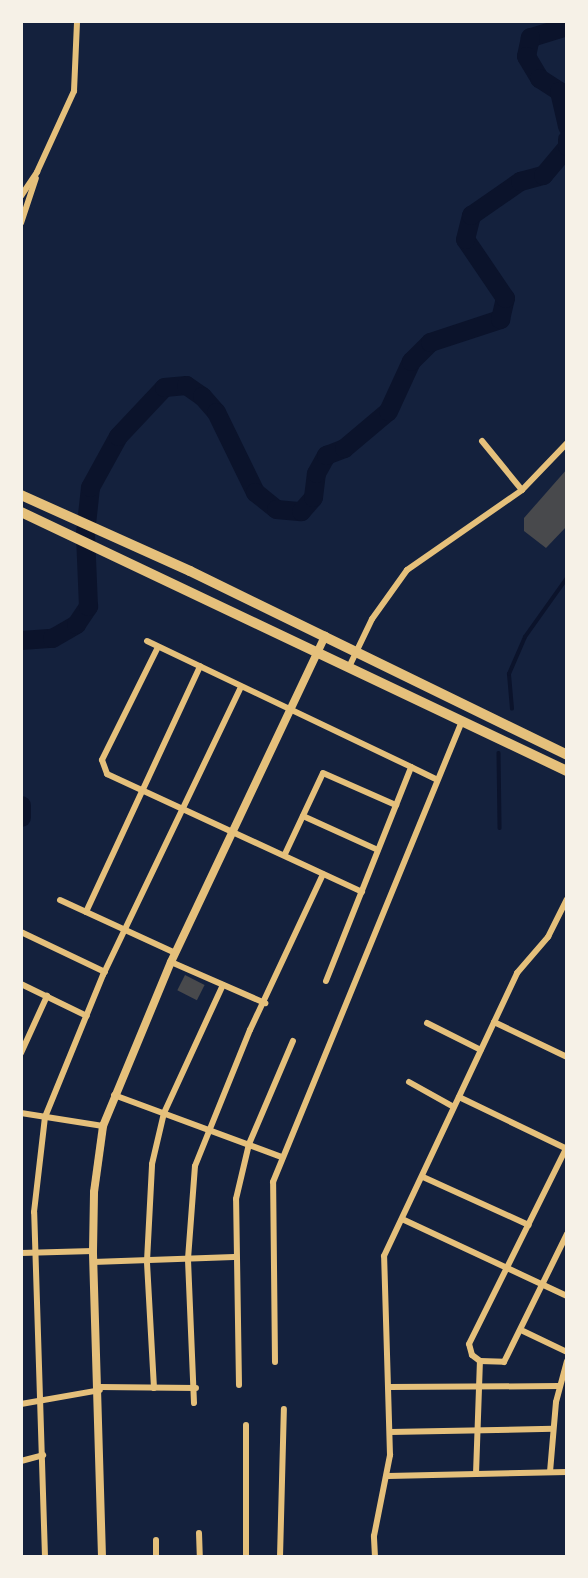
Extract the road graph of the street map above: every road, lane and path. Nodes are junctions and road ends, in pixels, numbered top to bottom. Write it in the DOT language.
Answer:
graph roads {
  1 [pos="77,21"];
  2 [pos="37,172"];
  3 [pos="21,196"];
  4 [pos="21,223"];
  5 [pos="482,441"];
  6 [pos="567,443"];
  7 [pos="522,490"];
  8 [pos="23,496"];
  9 [pos="21,512"];
  10 [pos="325,636"];
  11 [pos="147,641"];
  12 [pos="158,646"];
  13 [pos="356,651"];
  14 [pos="317,652"];
  15 [pos="200,666"];
  16 [pos="349,667"];
  17 [pos="241,687"];
  18 [pos="289,709"];
  19 [pos="462,721"];
  20 [pos="567,755"];
  21 [pos="411,766"];
  22 [pos="567,771"];
  23 [pos="436,779"];
  24 [pos="141,792"];
  25 [pos="397,805"];
  26 [pos="182,812"];
  27 [pos="303,816"];
  28 [pos="233,834"];
  29 [pos="378,850"];
  30 [pos="285,854"];
  31 [pos="323,874"];
  32 [pos="362,892"];
  33 [pos="567,899"];
  34 [pos="60,900"];
  35 [pos="86,912"];
  36 [pos="125,929"];
  37 [pos="21,932"];
  38 [pos="175,953"];
  39 [pos="171,962"];
  40 [pos="105,972"];
  41 [pos="326,981"];
  42 [pos="21,984"];
  43 [pos="223,985"];
  44 [pos="47,996"];
  45 [pos="265,1003"];
  46 [pos="87,1017"];
  47 [pos="494,1022"];
  48 [pos="427,1023"];
  49 [pos="293,1041"];
  50 [pos="481,1050"];
  51 [pos="21,1053"];
  52 [pos="567,1057"];
  53 [pos="409,1082"];
  54 [pos="113,1094"];
  55 [pos="459,1097"];
  56 [pos="454,1107"];
  57 [pos="21,1113"];
  58 [pos="164,1113"];
  59 [pos="45,1117"];
  60 [pos="103,1126"];
  61 [pos="207,1128"];
  62 [pos="249,1144"];
  63 [pos="566,1149"];
  64 [pos="282,1157"];
  65 [pos="423,1177"];
  66 [pos="402,1219"];
  67 [pos="529,1225"];
  68 [pos="567,1234"];
  69 [pos="564,1247"];
  70 [pos="93,1251"];
  71 [pos="21,1253"];
  72 [pos="35,1253"];
  73 [pos="234,1257"];
  74 [pos="188,1259"];
  75 [pos="147,1261"];
  76 [pos="93,1262"];
  77 [pos="506,1267"];
  78 [pos="544,1284"];
  79 [pos="567,1296"];
  80 [pos="523,1331"];
  81 [pos="567,1352"];
  82 [pos="480,1361"];
  83 [pos="567,1361"];
  84 [pos="275,1362"];
  85 [pos="239,1385"];
  86 [pos="478,1386"];
  87 [pos="559,1386"];
  88 [pos="389,1387"];
  89 [pos="154,1388"];
  90 [pos="196,1388"];
  91 [pos="100,1389"];
  92 [pos="40,1401"];
  93 [pos="194,1403"];
  94 [pos="21,1404"];
  95 [pos="284,1409"];
  96 [pos="246,1424"];
  97 [pos="553,1429"];
  98 [pos="476,1431"];
  99 [pos="390,1432"];
  100 [pos="43,1455"];
  101 [pos="21,1461"];
  102 [pos="550,1472"];
  103 [pos="567,1472"];
  104 [pos="476,1474"];
  105 [pos="388,1476"];
  106 [pos="199,1533"];
  107 [pos="156,1540"];
  108 [pos="45,1557"];
  109 [pos="102,1557"];
  110 [pos="156,1557"];
  111 [pos="200,1557"];
  112 [pos="246,1557"];
  113 [pos="280,1557"];
  114 [pos="374,1557"];
  1 -- 2 [label="street"];
  2 -- 3 [label="street"];
  2 -- 4 [label="street"];
  5 -- 7 [label="street"];
  6 -- 7 [label="street"];
  7 -- 13 [label="street"];
  8 -- 10 [label="highway"];
  9 -- 14 [label="highway"];
  10 -- 13 [label="highway"];
  10 -- 14 [label="street"];
  11 -- 12 [label="street"];
  12 -- 15 [label="street"];
  12 -- 24 [label="street"];
  13 -- 16 [label="street"];
  13 -- 20 [label="highway"];
  14 -- 16 [label="highway"];
  14 -- 18 [label="street"];
  15 -- 17 [label="street"];
  15 -- 24 [label="street"];
  16 -- 19 [label="highway"];
  17 -- 18 [label="street"];
  17 -- 26 [label="street"];
  18 -- 21 [label="street"];
  18 -- 28 [label="street"];
  19 -- 22 [label="highway"];
  19 -- 23 [label="street"];
  21 -- 23 [label="street"];
  21 -- 25 [label="street"];
  23 -- 64 [label="street"];
  24 -- 26 [label="street"];
  24 -- 35 [label="street"];
  25 -- 27 [label="street"];
  25 -- 29 [label="street"];
  26 -- 28 [label="street"];
  26 -- 36 [label="street"];
  27 -- 29 [label="street"];
  27 -- 30 [label="street"];
  28 -- 30 [label="street"];
  28 -- 38 [label="street"];
  29 -- 32 [label="street"];
  30 -- 31 [label="street"];
  31 -- 32 [label="street"];
  31 -- 45 [label="street"];
  32 -- 41 [label="street"];
  33 -- 47 [label="street"];
  34 -- 35 [label="street"];
  35 -- 36 [label="street"];
  36 -- 38 [label="street"];
  36 -- 40 [label="street"];
  37 -- 40 [label="street"];
  38 -- 39 [label="street"];
  39 -- 43 [label="street"];
  39 -- 54 [label="street"];
  40 -- 46 [label="street"];
  42 -- 44 [label="street"];
  43 -- 45 [label="street"];
  43 -- 58 [label="street"];
  44 -- 46 [label="street"];
  44 -- 51 [label="street"];
  45 -- 61 [label="street"];
  46 -- 59 [label="street"];
  47 -- 50 [label="street"];
  47 -- 52 [label="street"];
  48 -- 50 [label="street"];
  49 -- 62 [label="street"];
  50 -- 55 [label="street"];
  53 -- 56 [label="street"];
  54 -- 58 [label="street"];
  54 -- 60 [label="street"];
  55 -- 56 [label="street"];
  55 -- 63 [label="street"];
  56 -- 65 [label="street"];
  57 -- 59 [label="street"];
  58 -- 61 [label="street"];
  58 -- 75 [label="street"];
  59 -- 60 [label="street"];
  59 -- 72 [label="street"];
  60 -- 70 [label="street"];
  61 -- 62 [label="street"];
  61 -- 74 [label="street"];
  62 -- 64 [label="street"];
  62 -- 73 [label="street"];
  63 -- 67 [label="street"];
  64 -- 84 [label="street"];
  65 -- 66 [label="street"];
  65 -- 67 [label="street"];
  66 -- 77 [label="street"];
  66 -- 88 [label="street"];
  67 -- 77 [label="street"];
  68 -- 69 [label="street"];
  69 -- 78 [label="street"];
  70 -- 72 [label="street"];
  70 -- 76 [label="street"];
  71 -- 72 [label="street"];
  72 -- 92 [label="street"];
  73 -- 74 [label="street"];
  73 -- 85 [label="street"];
  74 -- 75 [label="street"];
  74 -- 90 [label="street"];
  75 -- 76 [label="street"];
  75 -- 89 [label="street"];
  76 -- 91 [label="street"];
  77 -- 78 [label="street"];
  77 -- 82 [label="street"];
  78 -- 79 [label="street"];
  78 -- 80 [label="street"];
  80 -- 81 [label="street"];
  80 -- 82 [label="street"];
  82 -- 86 [label="street"];
  83 -- 87 [label="street"];
  86 -- 87 [label="street"];
  86 -- 88 [label="street"];
  86 -- 98 [label="street"];
  87 -- 97 [label="street"];
  88 -- 99 [label="street"];
  89 -- 90 [label="street"];
  89 -- 91 [label="street"];
  90 -- 93 [label="street"];
  91 -- 92 [label="street"];
  91 -- 109 [label="street"];
  92 -- 94 [label="street"];
  92 -- 100 [label="street"];
  95 -- 113 [label="street"];
  96 -- 112 [label="street"];
  97 -- 98 [label="street"];
  97 -- 102 [label="street"];
  98 -- 99 [label="street"];
  98 -- 104 [label="street"];
  99 -- 105 [label="street"];
  100 -- 101 [label="street"];
  100 -- 108 [label="street"];
  102 -- 103 [label="street"];
  102 -- 104 [label="street"];
  104 -- 105 [label="street"];
  105 -- 114 [label="street"];
  106 -- 111 [label="street"];
  107 -- 110 [label="street"];
}
